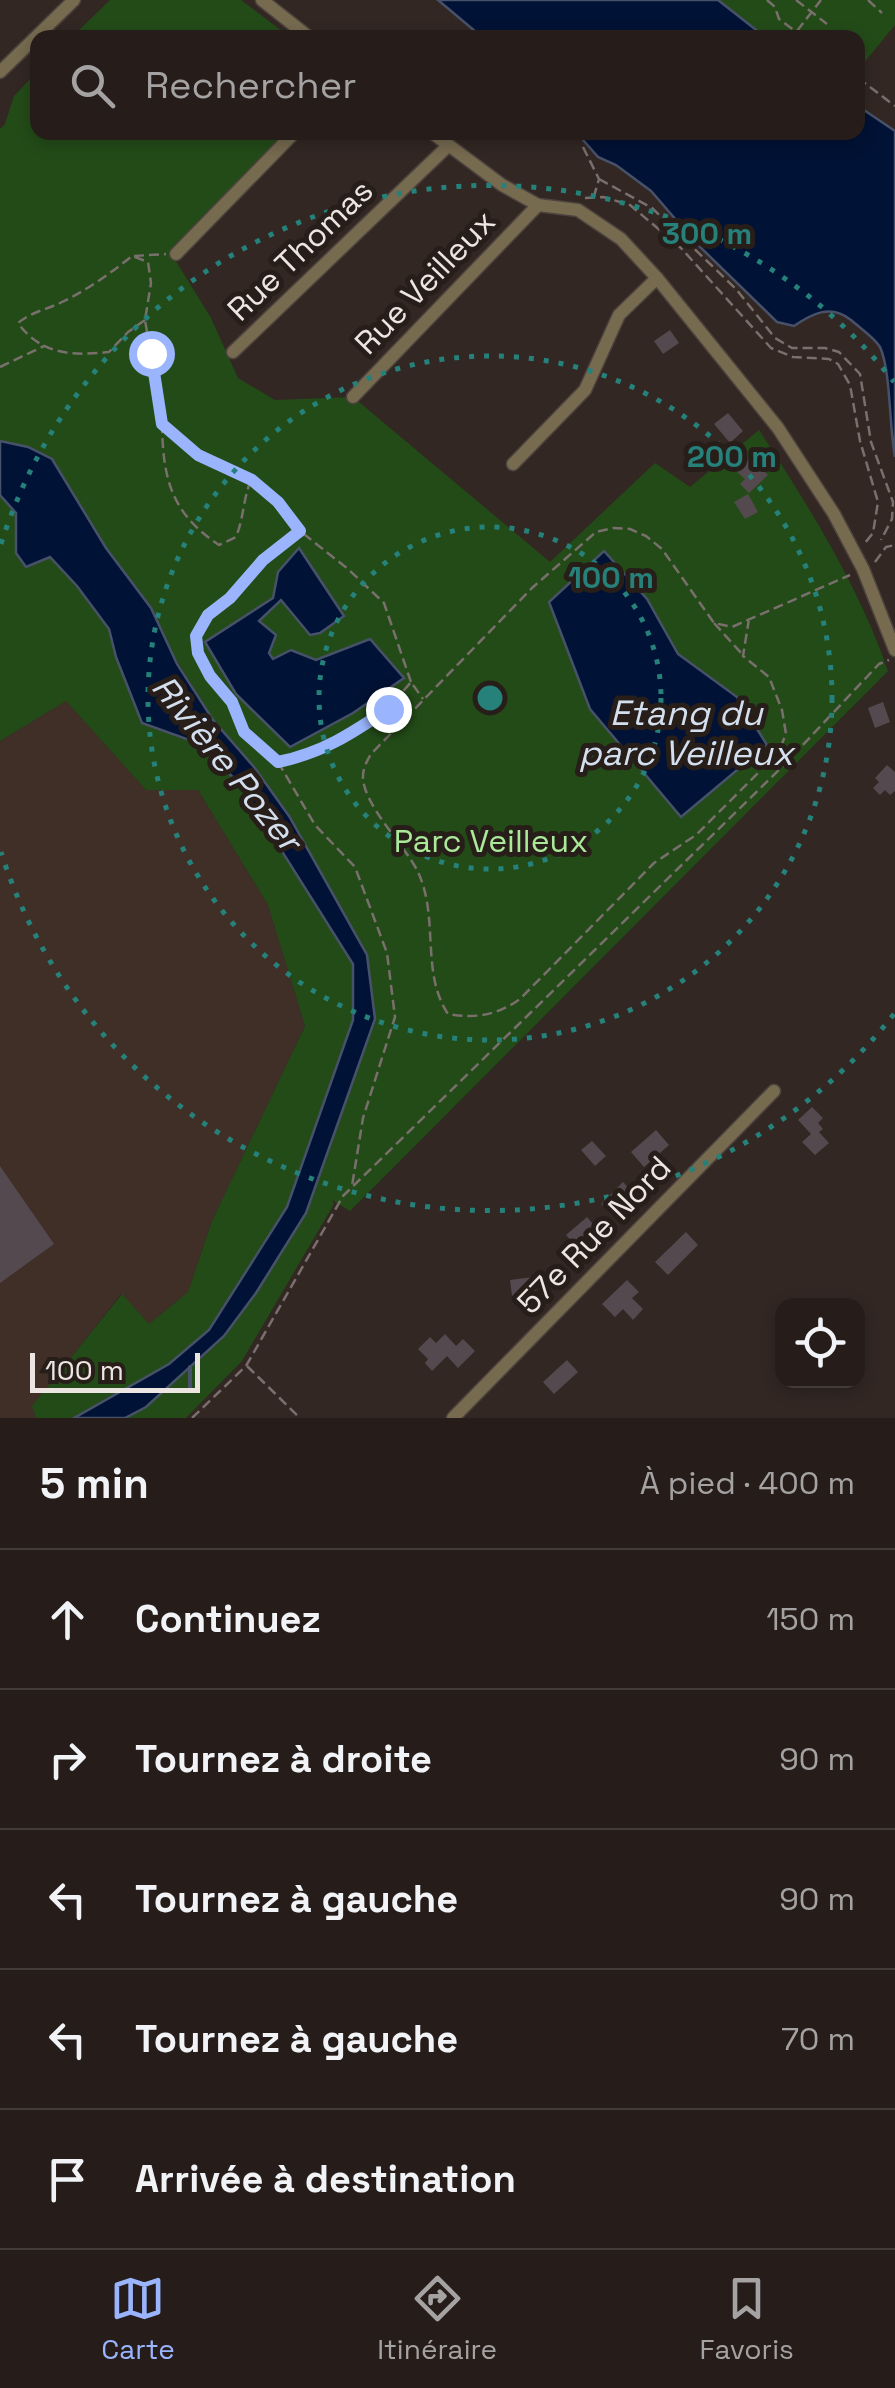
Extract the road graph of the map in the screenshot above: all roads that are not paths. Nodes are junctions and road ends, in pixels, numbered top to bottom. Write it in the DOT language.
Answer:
graph roads {
  1 [pos="74,0"];
  2 [pos="262,0"];
  3 [pos="43,30"];
  4 [pos="300,30"];
  5 [pos="30,43"];
  6 [pos="0,72"];
  7 [pos="288,140"];
  8 [pos="441,140"];
  9 [pos="448,146"];
  10 [pos="538,205"];
  11 [pos="176,254"];
  12 [pos="657,278"];
  13 [pos="233,352"];
  14 [pos="353,396"];
  15 [pos="513,464"];
  16 [pos="895,650"];
  17 [pos="774,1091"];
  18 [pos="453,1418"];
  1 -- 3 [label="street"];
  2 -- 4 [label="street"];
  5 -- 6 [label="street"];
  7 -- 11 [label="street"];
  8 -- 9 [label="street"];
  9 -- 10 [label="street"];
  9 -- 13 [label="street, Rue Thomas"];
  10 -- 12 [label="street"];
  10 -- 14 [label="street, Rue Veilleux"];
  12 -- 15 [label="street"];
  12 -- 16 [label="street"];
  17 -- 18 [label="street, 57e Rue Nord"];
}
